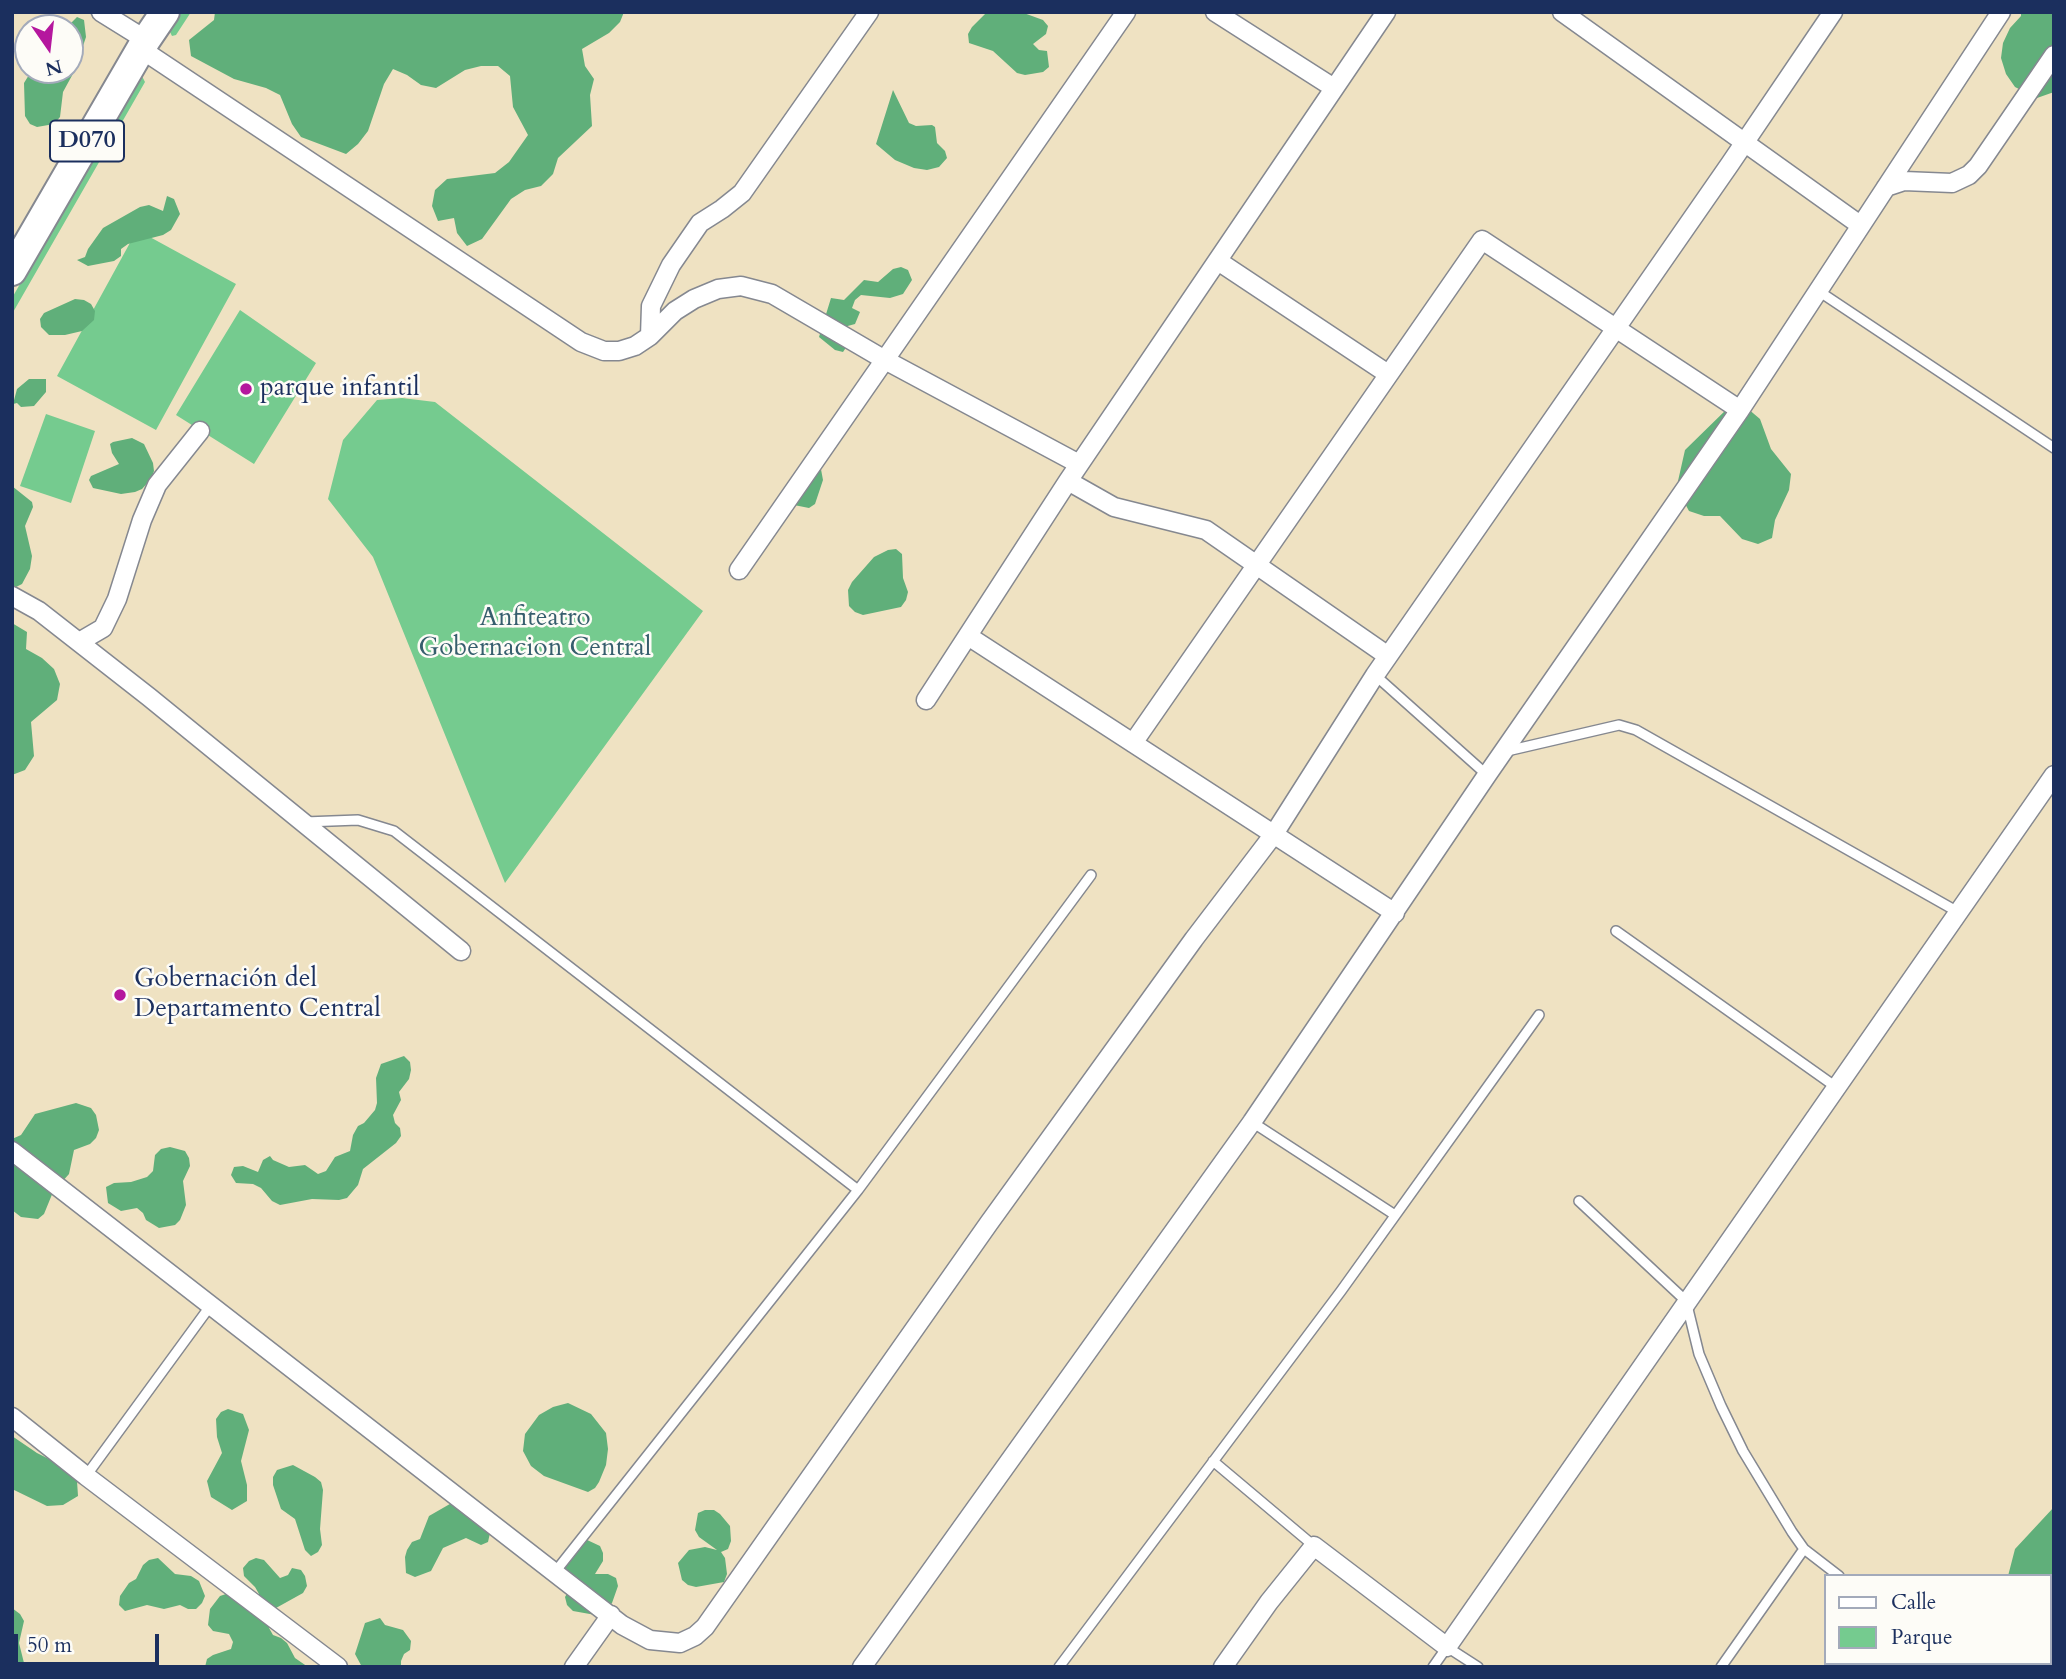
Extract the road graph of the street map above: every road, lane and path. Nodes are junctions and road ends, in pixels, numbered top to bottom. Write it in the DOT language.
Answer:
graph roads {
  1 [pos="102,12"];
  2 [pos="164,12"];
  3 [pos="869,12"];
  4 [pos="1126,12"];
  5 [pos="1215,12"];
  6 [pos="1386,12"];
  7 [pos="1562,12"];
  8 [pos="1833,12"];
  9 [pos="2001,12"];
  10 [pos="143,45"];
  11 [pos="2054,55"];
  12 [pos="1334,89"];
  13 [pos="1745,143"];
  14 [pos="1886,187"];
  15 [pos="1860,225"];
  16 [pos="1218,261"];
  17 [pos="12,271"];
  18 [pos="1820,292"];
  19 [pos="1615,327"];
  20 [pos="650,336"];
  21 [pos="885,360"];
  22 [pos="1388,374"];
  23 [pos="1741,410"];
  24 [pos="200,431"];
  25 [pos="2054,448"];
  26 [pos="1079,464"];
  27 [pos="1068,481"];
  28 [pos="1256,566"];
  29 [pos="739,570"];
  30 [pos="12,596"];
  31 [pos="968,636"];
  32 [pos="79,642"];
  33 [pos="1388,656"];
  34 [pos="1375,675"];
  35 [pos="926,700"];
  36 [pos="1133,743"];
  37 [pos="1506,751"];
  38 [pos="1488,775"];
  39 [pos="2054,775"];
  40 [pos="303,822"];
  41 [pos="1274,834"];
  42 [pos="1091,875"];
  43 [pos="1395,912"];
  44 [pos="1958,912"];
  45 [pos="1616,931"];
  46 [pos="461,951"];
  47 [pos="1539,1015"];
  48 [pos="1836,1087"];
  49 [pos="1252,1122"];
  50 [pos="12,1151"];
  51 [pos="858,1190"];
  52 [pos="1579,1201"];
  53 [pos="1395,1215"];
  54 [pos="1686,1301"];
  55 [pos="211,1305"];
  56 [pos="12,1417"];
  57 [pos="1213,1461"];
  58 [pos="86,1476"];
  59 [pos="1314,1546"];
  60 [pos="1804,1549"];
  61 [pos="555,1572"];
  62 [pos="1836,1574"];
  63 [pos="611,1615"];
  64 [pos="1447,1647"];
  65 [pos="338,1667"];
  66 [pos="574,1667"];
  67 [pos="862,1667"];
  68 [pos="1059,1667"];
  69 [pos="1223,1667"];
  70 [pos="1433,1667"];
  71 [pos="1478,1667"];
  72 [pos="1721,1667"];
  1 -- 10 [label="street"];
  2 -- 10 [label="main road, D070"];
  3 -- 20 [label="street"];
  4 -- 21 [label="street"];
  5 -- 12 [label="street"];
  6 -- 12 [label="street"];
  7 -- 13 [label="street"];
  8 -- 13 [label="street"];
  9 -- 14 [label="street"];
  10 -- 17 [label="main road, D070"];
  10 -- 20 [label="street"];
  11 -- 14 [label="street"];
  12 -- 16 [label="street"];
  13 -- 15 [label="street"];
  13 -- 19 [label="street"];
  14 -- 15 [label="street"];
  15 -- 18 [label="street"];
  16 -- 22 [label="street"];
  16 -- 26 [label="street"];
  18 -- 23 [label="street"];
  18 -- 25 [label="lane"];
  19 -- 22 [label="street"];
  19 -- 23 [label="street"];
  19 -- 33 [label="street"];
  20 -- 21 [label="street"];
  21 -- 26 [label="street"];
  21 -- 29 [label="street"];
  22 -- 28 [label="street"];
  23 -- 37 [label="street"];
  24 -- 32 [label="street"];
  26 -- 27 [label="street"];
  27 -- 28 [label="street"];
  27 -- 31 [label="street"];
  28 -- 33 [label="street"];
  28 -- 36 [label="street"];
  30 -- 32 [label="street"];
  31 -- 35 [label="street"];
  31 -- 36 [label="street"];
  32 -- 40 [label="street"];
  33 -- 34 [label="street"];
  34 -- 38 [label="lane"];
  34 -- 41 [label="street"];
  36 -- 41 [label="street"];
  37 -- 38 [label="street"];
  37 -- 44 [label="lane"];
  38 -- 43 [label="street"];
  39 -- 44 [label="street"];
  40 -- 46 [label="street"];
  40 -- 51 [label="lane"];
  41 -- 43 [label="street"];
  41 -- 63 [label="street"];
  42 -- 51 [label="lane"];
  43 -- 49 [label="street"];
  44 -- 48 [label="street"];
  45 -- 48 [label="lane"];
  47 -- 53 [label="lane"];
  48 -- 54 [label="street"];
  49 -- 53 [label="lane"];
  49 -- 67 [label="street"];
  50 -- 55 [label="street"];
  51 -- 61 [label="lane"];
  52 -- 54 [label="lane"];
  53 -- 57 [label="lane"];
  54 -- 60 [label="lane"];
  54 -- 64 [label="street"];
  55 -- 58 [label="lane"];
  55 -- 61 [label="street"];
  56 -- 58 [label="street"];
  57 -- 59 [label="lane"];
  57 -- 68 [label="lane"];
  58 -- 65 [label="street"];
  59 -- 64 [label="street"];
  59 -- 69 [label="street"];
  60 -- 62 [label="lane"];
  60 -- 72 [label="lane"];
  61 -- 63 [label="street"];
  63 -- 66 [label="street"];
  64 -- 70 [label="lane"];
  64 -- 71 [label="lane"];
}
